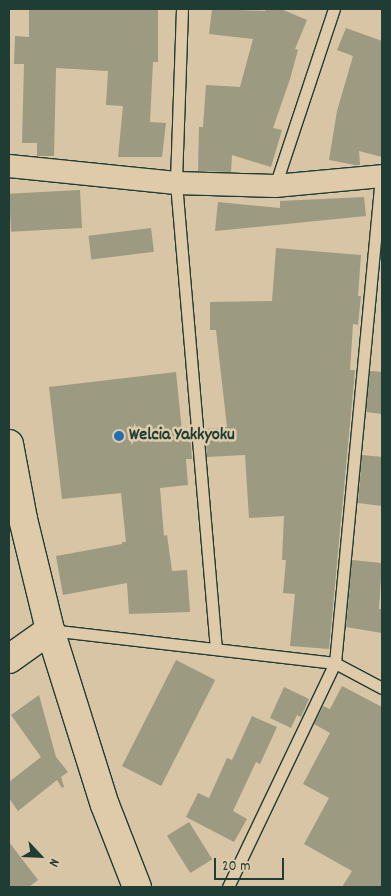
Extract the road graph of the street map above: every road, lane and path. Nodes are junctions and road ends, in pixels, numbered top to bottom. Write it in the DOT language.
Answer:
graph roads {
  1 [pos="182,9"];
  2 [pos="334,9"];
  3 [pos="9,166"];
  4 [pos="381,176"];
  5 [pos="176,183"];
  6 [pos="276,186"];
  7 [pos="9,444"];
  8 [pos="50,630"];
  9 [pos="216,648"];
  10 [pos="9,659"];
  11 [pos="335,663"];
  12 [pos="382,688"];
  13 [pos="137,887"];
  14 [pos="228,887"];
  1 -- 5 [label="lane"];
  2 -- 6 [label="lane"];
  3 -- 5 [label="street"];
  4 -- 6 [label="street"];
  4 -- 11 [label="lane"];
  5 -- 6 [label="street"];
  5 -- 9 [label="lane"];
  7 -- 8 [label="street"];
  8 -- 9 [label="lane"];
  8 -- 10 [label="street"];
  8 -- 13 [label="street"];
  9 -- 11 [label="lane"];
  11 -- 12 [label="lane"];
  11 -- 14 [label="lane"];
}
